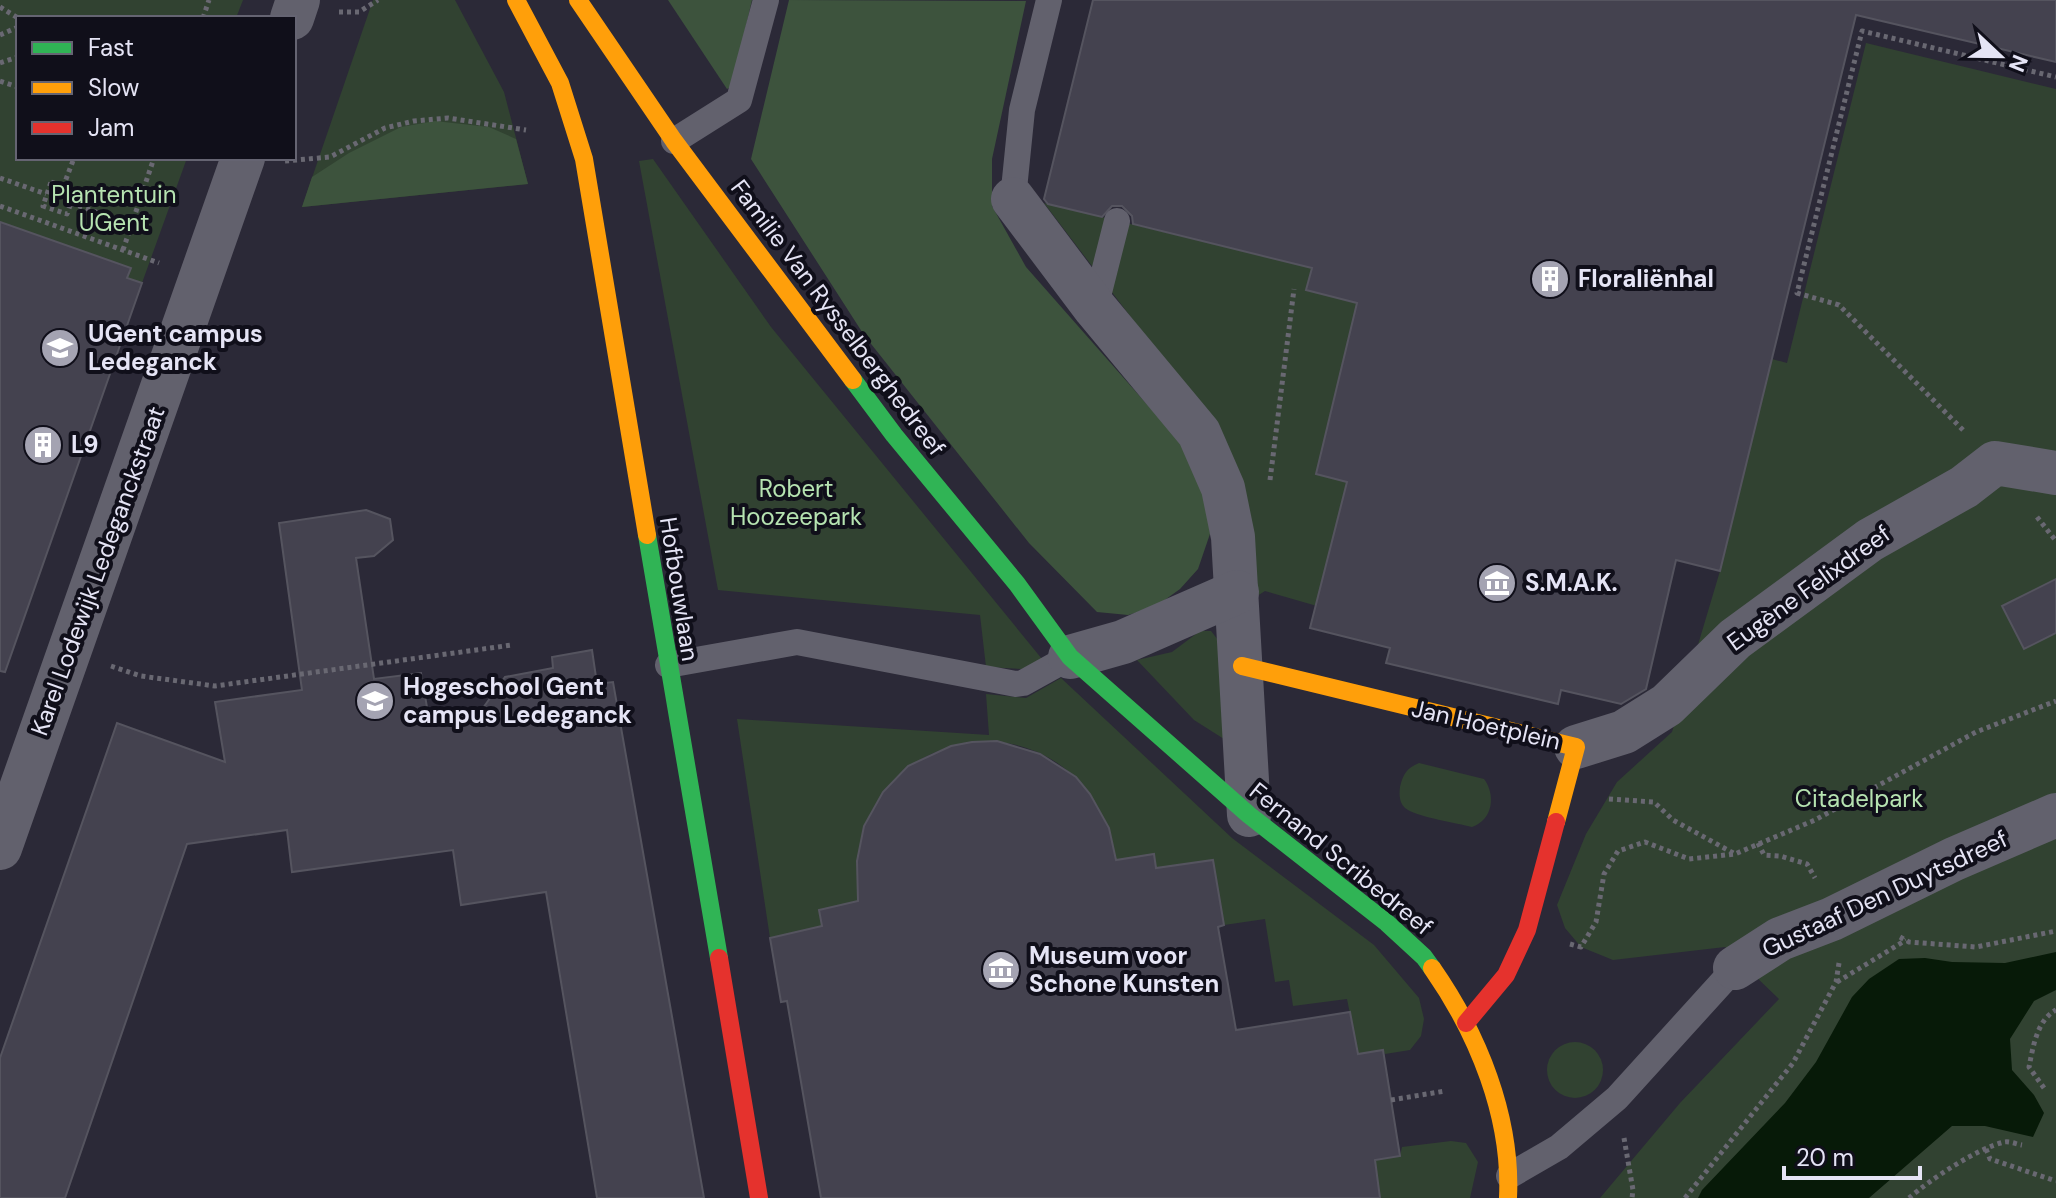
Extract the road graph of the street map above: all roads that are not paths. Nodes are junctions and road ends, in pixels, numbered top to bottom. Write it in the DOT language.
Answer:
graph roads {
  1 [pos="516,0"];
  2 [pos="578,0"];
  3 [pos="766,0"];
  4 [pos="1049,0"];
  5 [pos="674,141"];
  6 [pos="242,162"];
  7 [pos="1013,199"];
  8 [pos="1117,221"];
  9 [pos="1095,308"];
  10 [pos="2056,473"];
  11 [pos="1237,592"];
  12 [pos="1070,657"];
  13 [pos="668,665"];
  14 [pos="1242,666"];
  15 [pos="1576,747"];
  16 [pos="1249,815"];
  17 [pos="2056,815"];
  18 [pos="0,848"];
  19 [pos="1735,968"];
  20 [pos="1466,1023"];
  21 [pos="1509,1187"];
  22 [pos="759,1198"];
  1 -- 13 [label="main road, Hofbouwlaan"];
  2 -- 5 [label="main road, Familie Van Rysselberghedreef"];
  3 -- 5 [label="lane"];
  4 -- 7 [label="lane"];
  5 -- 12 [label="main road, Familie Van Rysselberghedreef"];
  6 -- 18 [label="street, Karel Lodewijk Ledeganckstraat"];
  7 -- 9 [label="street"];
  8 -- 9 [label="lane"];
  9 -- 11 [label="street"];
  10 -- 15 [label="street, Eugène Felixdreef"];
  11 -- 12 [label="street"];
  11 -- 14 [label="street"];
  12 -- 13 [label="lane"];
  12 -- 16 [label="main road, Fernand Scribedreef"];
  13 -- 22 [label="main road, Hofbouwlaan"];
  14 -- 15 [label="main road, Jan Hoetplein"];
  14 -- 16 [label="street"];
  15 -- 20 [label="main road, Jan Hoetplein"];
  16 -- 20 [label="main road, Fernand Scribedreef"];
  17 -- 19 [label="street, Gustaaf Den Duytsdreef"];
  19 -- 21 [label="lane, Gustaaf Den Duytsdreef"];
  20 -- 21 [label="main road, Fernand Scribedreef"];
}
